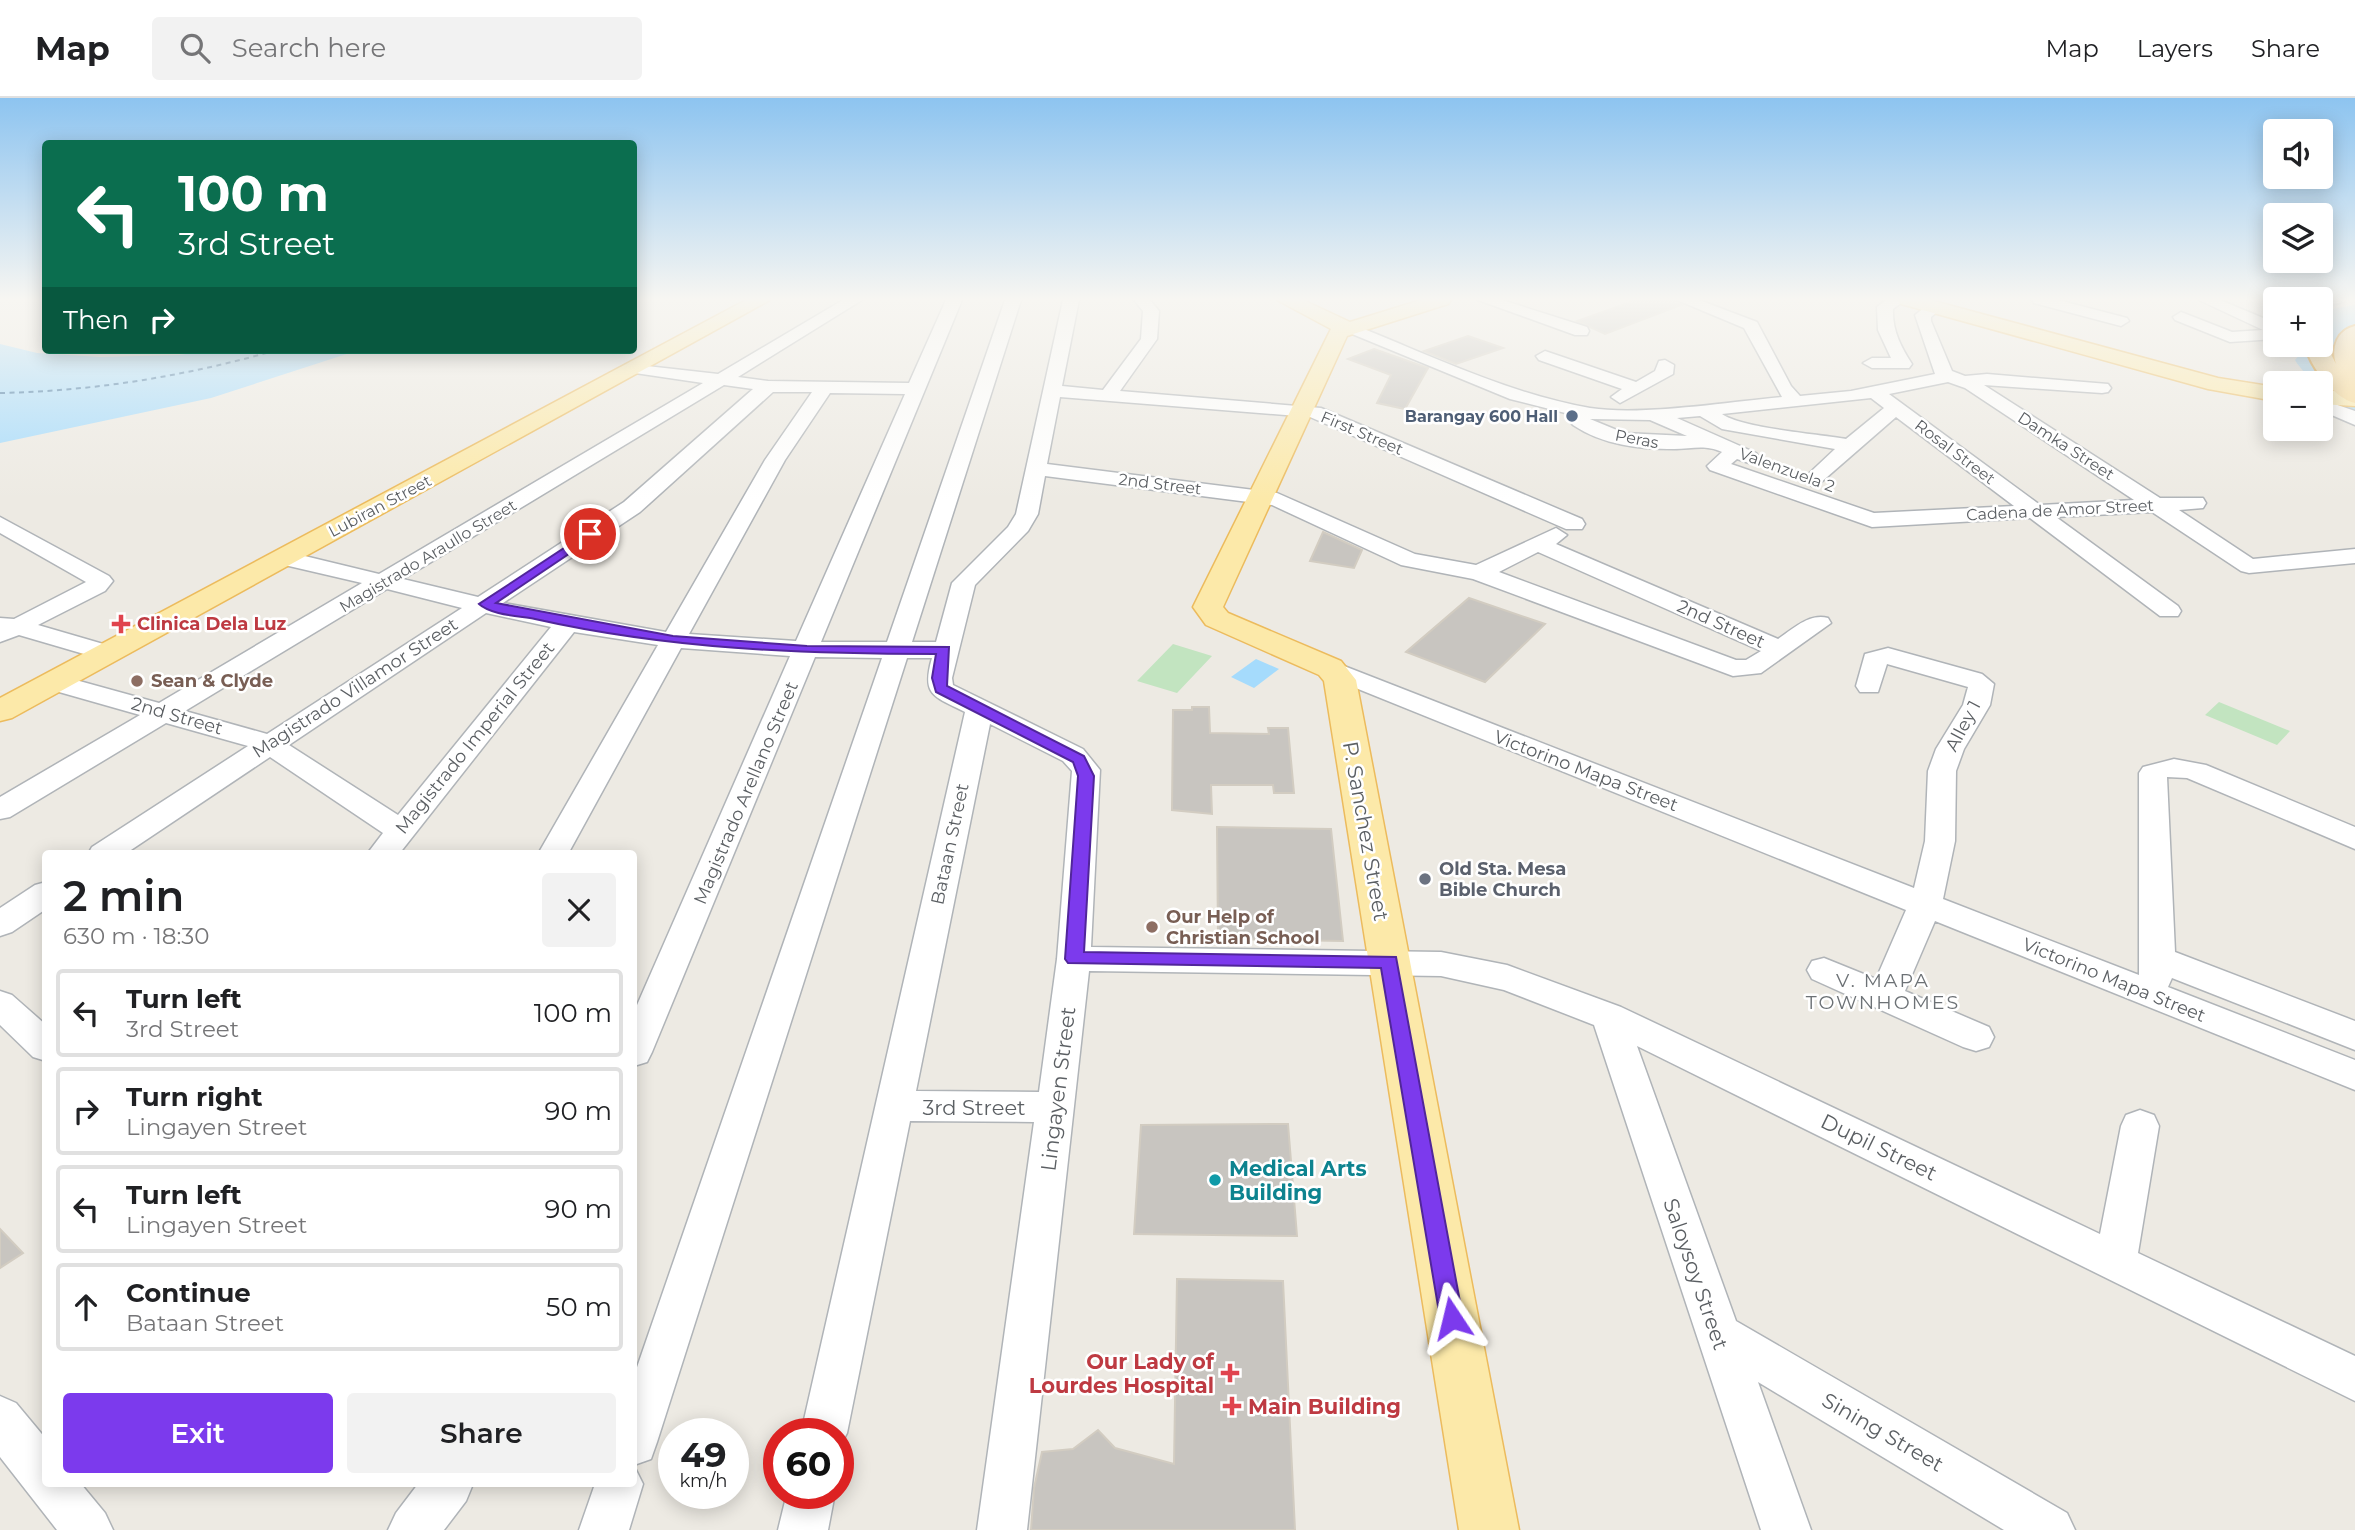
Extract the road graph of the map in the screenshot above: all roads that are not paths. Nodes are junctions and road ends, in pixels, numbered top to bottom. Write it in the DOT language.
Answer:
graph roads {
  1 [pos="743,367"];
  2 [pos="926,367"];
  3 [pos="990,367"];
  4 [pos="1057,367"];
  5 [pos="1129,367"];
  6 [pos="1322,367"];
  7 [pos="1444,367"];
  8 [pos="1582,367"];
  9 [pos="1665,367"];
  10 [pos="1772,367"];
  11 [pos="1940,367"];
  12 [pos="2162,367"];
  13 [pos="2325,367"];
  14 [pos="635,368"];
  15 [pos="1956,379"];
  16 [pos="721,380"];
  17 [pos="1644,385"];
  18 [pos="768,386"];
  19 [pos="824,387"];
  20 [pos="2102,388"];
  21 [pos="917,389"];
  22 [pos="1052,391"];
  23 [pos="1876,393"];
  24 [pos="2263,393"];
  25 [pos="1109,394"];
  26 [pos="2333,397"];
  27 [pos="2355,397"];
  28 [pos="1786,400"];
  29 [pos="1896,408"];
  30 [pos="2333,408"];
  31 [pos="1700,409"];
  32 [pos="1300,410"];
  33 [pos="1595,414"];
  34 [pos="1652,414"];
  35 [pos="2355,419"];
  36 [pos="1778,434"];
  37 [pos="1710,439"];
  38 [pos="1848,444"];
  39 [pos="1735,451"];
  40 [pos="1773,455"];
  41 [pos="1036,469"];
  42 [pos="1812,480"];
  43 [pos="1261,495"];
  44 [pos="2195,503"];
  45 [pos="2159,506"];
  46 [pos="2034,511"];
  47 [pos="1924,517"];
  48 [pos="0,524"];
  49 [pos="1541,545"];
  50 [pos="2355,556"];
  51 [pos="284,558"];
  52 [pos="1479,573"];
  53 [pos="387,581"];
  54 [pos="486,604"];
  55 [pos="2169,611"];
  56 [pos="568,623"];
  57 [pos="1819,623"];
  58 [pos="4,628"];
  59 [pos="673,640"];
  60 [pos="807,650"];
  61 [pos="895,650"];
  62 [pos="944,650"];
  63 [pos="1781,650"];
  64 [pos="108,653"];
  65 [pos="1335,671"];
  66 [pos="54,682"];
  67 [pos="1869,686"];
  68 [pos="979,710"];
  69 [pos="0,711"];
  70 [pos="161,712"];
  71 [pos="268,743"];
  72 [pos="0,810"];
  73 [pos="400,830"];
  74 [pos="2355,839"];
  75 [pos="119,850"];
  76 [pos="385,850"];
  77 [pos="555,850"];
  78 [pos="42,896"];
  79 [pos="1926,905"];
  80 [pos="0,923"];
  81 [pos="1074,959"];
  82 [pos="2158,960"];
  83 [pos="1389,961"];
  84 [pos="1824,970"];
  85 [pos="2148,993"];
  86 [pos="1885,997"];
  87 [pos="0,1004"];
  88 [pos="1609,1016"];
  89 [pos="2347,1033"];
  90 [pos="1976,1037"];
  91 [pos="42,1043"];
  92 [pos="637,1045"];
  93 [pos="2345,1071"];
  94 [pos="893,1106"];
  95 [pos="1056,1107"];
  96 [pos="2140,1126"];
  97 [pos="2116,1261"];
  98 [pos="1717,1334"];
  99 [pos="2355,1379"];
  100 [pos="827,1418"];
  101 [pos="0,1419"];
  102 [pos="637,1432"];
  103 [pos="42,1473"];
  104 [pos="52,1487"];
  105 [pos="447,1487"];
  106 [pos="619,1487"];
  107 [pos="808,1509"];
  108 [pos="79,1527"];
  109 [pos="413,1530"];
  110 [pos="604,1530"];
  111 [pos="803,1530"];
  112 [pos="1002,1530"];
  113 [pos="1489,1530"];
  114 [pos="1786,1530"];
  115 [pos="2050,1530"];
  1 -- 16 [label="street, Magistrado Araullo Street"];
  2 -- 21 [label="street, Magistrado Arellano Street"];
  3 -- 61 [label="street"];
  4 -- 22 [label="street"];
  5 -- 25 [label="street"];
  6 -- 32 [label="main road, Victorino Mapa Street"];
  7 -- 33 [label="street"];
  8 -- 17 [label="street"];
  9 -- 17 [label="street"];
  10 -- 28 [label="street"];
  11 -- 15 [label="street, Damka Street"];
  12 -- 24 [label="main road"];
  13 -- 27 [label="highway"];
  14 -- 16 [label="street"];
  14 -- 51 [label="main road, Lubiran Street"];
  15 -- 20 [label="street"];
  15 -- 23 [label="street"];
  15 -- 45 [label="street, Damka Street"];
  16 -- 18 [label="street"];
  16 -- 53 [label="street, Magistrado Araullo Street"];
  17 -- 31 [label="street"];
  17 -- 33 [label="street"];
  18 -- 19 [label="street"];
  18 -- 54 [label="street, Magistrado Villamor Street"];
  19 -- 21 [label="street"];
  19 -- 59 [label="street"];
  21 -- 60 [label="street, Magistrado Arellano Street"];
  22 -- 25 [label="street, First Street"];
  22 -- 41 [label="street"];
  23 -- 28 [label="street"];
  23 -- 29 [label="street, Rosal Street"];
  25 -- 32 [label="street, First Street"];
  26 -- 27 [label="main road"];
  28 -- 31 [label="street"];
  28 -- 36 [label="street"];
  29 -- 38 [label="street"];
  29 -- 46 [label="street, Rosal Street"];
  30 -- 35 [label="street"];
  31 -- 34 [label="street"];
  31 -- 36 [label="street"];
  32 -- 43 [label="main road, Victorino Mapa Street"];
  32 -- 49 [label="street, First Street"];
  33 -- 34 [label="street"];
  33 -- 37 [label="street, Peras"];
  34 -- 37 [label="street, Valenzuela 2"];
  36 -- 38 [label="street"];
  36 -- 40 [label="street"];
  37 -- 39 [label="street, Valenzuela 2"];
  38 -- 42 [label="street"];
  39 -- 42 [label="street, Valenzuela 2"];
  39 -- 47 [label="street, Cadena de Amor Street"];
  41 -- 43 [label="street, 2nd Street"];
  41 -- 62 [label="street"];
  42 -- 47 [label="street, Valenzuela 2"];
  43 -- 52 [label="street, 2nd Street"];
  43 -- 65 [label="main road, Victorino Mapa Street"];
  44 -- 45 [label="street, Cadena de Amor Street"];
  45 -- 46 [label="street, Cadena de Amor Street"];
  45 -- 50 [label="street, Damka Street"];
  46 -- 47 [label="street, Cadena de Amor Street"];
  46 -- 55 [label="street, Rosal Street"];
  48 -- 58 [label="street"];
  49 -- 52 [label="street"];
  49 -- 63 [label="street, 2nd Street"];
  51 -- 53 [label="street"];
  51 -- 64 [label="main road, Lubiran Street"];
  52 -- 63 [label="street, 2nd Street"];
  53 -- 54 [label="street"];
  53 -- 70 [label="street, Magistrado Araullo Street"];
  54 -- 56 [label="street"];
  54 -- 71 [label="street, Magistrado Villamor Street"];
  56 -- 59 [label="street"];
  56 -- 73 [label="street, Magistrado Imperial Street"];
  57 -- 63 [label="street"];
  58 -- 64 [label="street"];
  59 -- 60 [label="street"];
  59 -- 77 [label="street"];
  60 -- 61 [label="street"];
  60 -- 92 [label="street, Magistrado Arellano Street"];
  61 -- 62 [label="street"];
  61 -- 102 [label="street"];
  62 -- 68 [label="street"];
  64 -- 66 [label="main road, Lubiran Street"];
  65 -- 79 [label="street, Victorino Mapa Street"];
  65 -- 83 [label="main road, P. Sanchez Street"];
  66 -- 69 [label="main road, Lubiran Street"];
  66 -- 70 [label="street, 2nd Street"];
  67 -- 79 [label="street, Alley 1"];
  68 -- 81 [label="street, Lingayen Street"];
  68 -- 94 [label="street, Bataan Street"];
  70 -- 71 [label="street, 2nd Street"];
  70 -- 72 [label="street, Magistrado Araullo Street"];
  71 -- 73 [label="street, 2nd Street"];
  71 -- 75 [label="street, Magistrado Villamor Street"];
  73 -- 76 [label="street, Magistrado Imperial Street"];
  74 -- 82 [label="street"];
  78 -- 80 [label="street"];
  79 -- 85 [label="street, Victorino Mapa Street"];
  79 -- 86 [label="street"];
  81 -- 83 [label="street"];
  81 -- 95 [label="street, Lingayen Street"];
  82 -- 85 [label="street"];
  82 -- 89 [label="street"];
  83 -- 88 [label="street, Dupil Street"];
  83 -- 113 [label="main road, P. Sanchez Street"];
  84 -- 86 [label="street"];
  85 -- 93 [label="street, Victorino Mapa Street"];
  86 -- 90 [label="street"];
  87 -- 91 [label="street"];
  88 -- 97 [label="street, Dupil Street"];
  88 -- 98 [label="street, Saloysoy Street"];
  89 -- 93 [label="street"];
  94 -- 95 [label="street, 3rd Street"];
  94 -- 100 [label="street, Bataan Street"];
  95 -- 112 [label="street, Lingayen Street"];
  96 -- 97 [label="street"];
  97 -- 99 [label="street, Dupil Street"];
  98 -- 114 [label="street, Saloysoy Street"];
  98 -- 115 [label="street, Sining Street"];
  101 -- 103 [label="street"];
  104 -- 108 [label="street"];
  105 -- 109 [label="street"];
  106 -- 110 [label="street"];
  107 -- 111 [label="street"];
}
